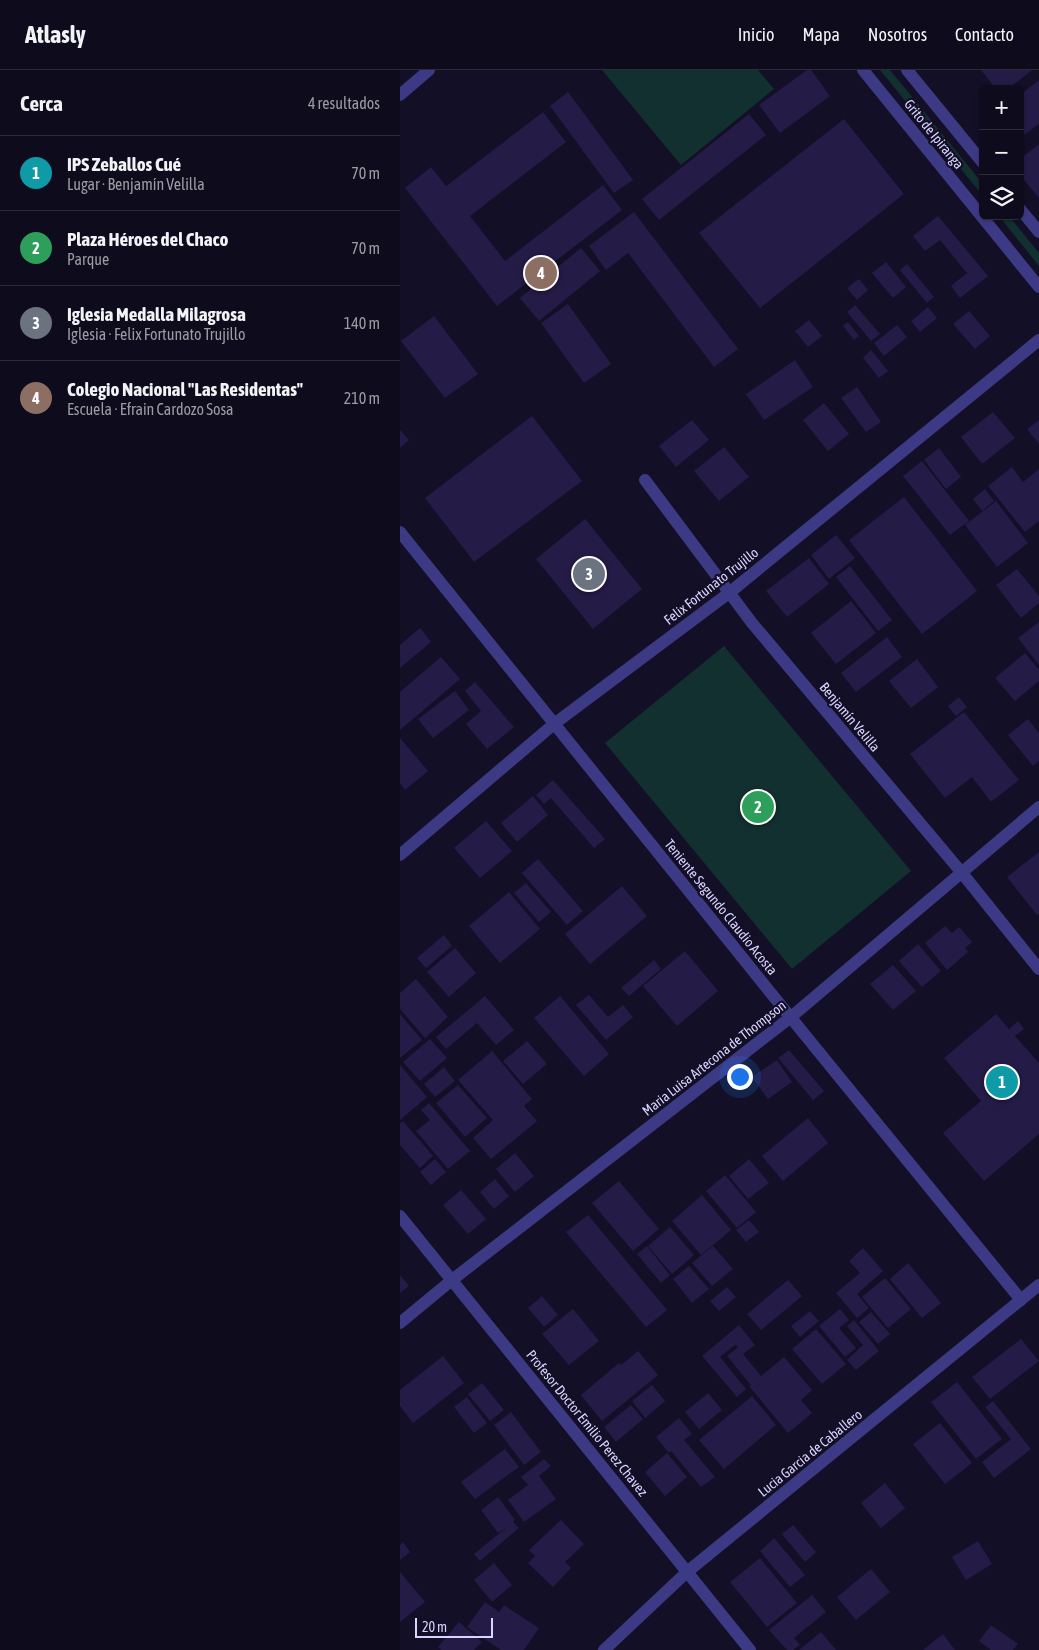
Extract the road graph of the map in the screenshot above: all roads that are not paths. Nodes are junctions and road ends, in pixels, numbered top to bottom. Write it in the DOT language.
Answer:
graph roads {
  1 [pos="429,70"];
  2 [pos="863,70"];
  3 [pos="907,70"];
  4 [pos="400,95"];
  5 [pos="979,158"];
  6 [pos="1024,214"];
  7 [pos="1039,232"];
  8 [pos="1039,287"];
  9 [pos="1039,340"];
  10 [pos="646,480"];
  11 [pos="400,532"];
  12 [pos="729,593"];
  13 [pos="554,724"];
  14 [pos="1039,807"];
  15 [pos="400,855"];
  16 [pos="962,873"];
  17 [pos="1039,969"];
  18 [pos="791,1017"];
  19 [pos="400,1216"];
  20 [pos="452,1280"];
  21 [pos="1039,1285"];
  22 [pos="1021,1300"];
  23 [pos="400,1323"];
  24 [pos="687,1572"];
  25 [pos="604,1650"];
  26 [pos="750,1650"];
  1 -- 4 [label="street"];
  2 -- 8 [label="street, Grito de Ipiranga"];
  3 -- 5 [label="street, Grito de Ipiranga"];
  6 -- 7 [label="street"];
  9 -- 12 [label="street, Felix Fortunato Trujillo"];
  10 -- 12 [label="street, Benjamín Velilla"];
  11 -- 13 [label="street, Teniente Segundo Claudio Acosta"];
  12 -- 13 [label="street, Felix Fortunato Trujillo"];
  12 -- 16 [label="street, Benjamín Velilla"];
  13 -- 15 [label="street, Felix Fortunato Trujillo"];
  13 -- 18 [label="street, Teniente Segundo Claudio Acosta"];
  14 -- 16 [label="street, Maria Luisa Artecona de Thompson"];
  16 -- 17 [label="street, Benjamín Velilla"];
  16 -- 18 [label="street, Maria Luisa Artecona de Thompson"];
  18 -- 20 [label="street, Maria Luisa Artecona de Thompson"];
  18 -- 22 [label="street, Teniente Segundo Claudio Acosta"];
  19 -- 20 [label="street, Profesor Doctor Emilio Perez Chavez"];
  20 -- 23 [label="street, Maria Luisa Artecona de Thompson"];
  20 -- 24 [label="street, Profesor Doctor Emilio Perez Chavez"];
  21 -- 22 [label="street, Lucia Garcia de Caballero"];
  22 -- 24 [label="street, Lucia Garcia de Caballero"];
  24 -- 25 [label="street, Lucia Garcia de Caballero"];
  24 -- 26 [label="street, Profesor Doctor Emilio Perez Chavez"];
}
